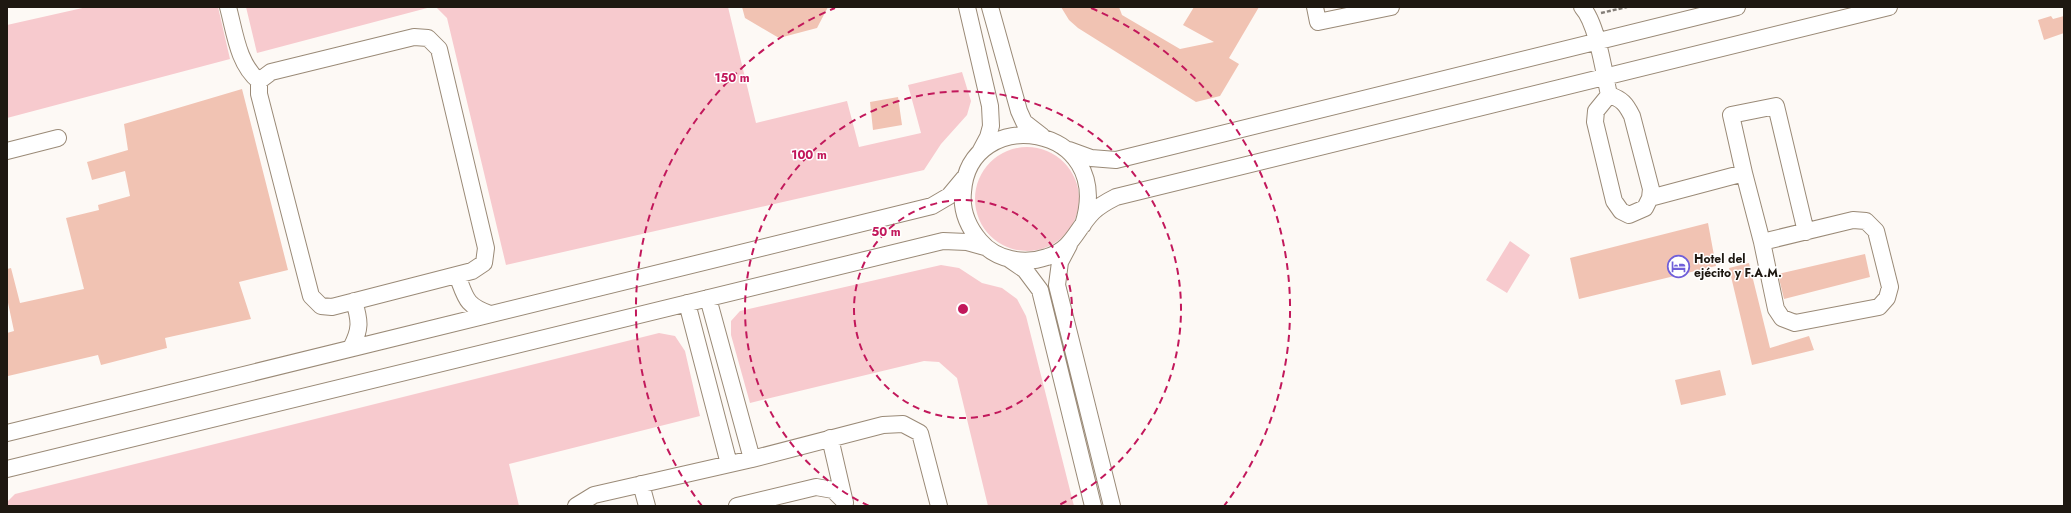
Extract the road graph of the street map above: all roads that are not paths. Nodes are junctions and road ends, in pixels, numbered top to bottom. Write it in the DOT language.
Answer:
graph roads {
  1 [pos="228,7"];
  2 [pos="967,7"];
  3 [pos="990,7"];
  4 [pos="1314,7"];
  5 [pos="1391,7"];
  6 [pos="1582,7"];
  7 [pos="1737,7"];
  8 [pos="1889,7"];
  9 [pos="1369,9"];
  10 [pos="1596,42"];
  11 [pos="1605,77"];
  12 [pos="259,81"];
  13 [pos="1609,95"];
  14 [pos="1044,137"];
  15 [pos="58,138"];
  16 [pos="1059,144"];
  17 [pos="7,151"];
  18 [pos="980,154"];
  19 [pos="969,168"];
  20 [pos="1744,173"];
  21 [pos="1650,198"];
  22 [pos="1083,225"];
  23 [pos="1806,232"];
  24 [pos="1075,238"];
  25 [pos="1762,242"];
  26 [pos="985,247"];
  27 [pos="1000,256"];
  28 [pos="457,275"];
  29 [pos="708,298"];
  30 [pos="354,301"];
  31 [pos="686,303"];
  32 [pos="490,314"];
  33 [pos="351,348"];
  34 [pos="7,433"];
  35 [pos="830,438"];
  36 [pos="752,459"];
  37 [pos="729,464"];
  38 [pos="7,469"];
  39 [pos="641,484"];
  40 [pos="846,504"];
  41 [pos="576,506"];
  42 [pos="647,506"];
  43 [pos="738,506"];
  44 [pos="939,506"];
  45 [pos="1093,506"];
  46 [pos="1112,506"];
  1 -- 12 [label="street"];
  2 -- 18 [label="street"];
  3 -- 14 [label="street"];
  4 -- 9 [label="street"];
  5 -- 9 [label="street"];
  6 -- 10 [label="street"];
  7 -- 10 [label="street"];
  8 -- 11 [label="street"];
  10 -- 11 [label="street"];
  10 -- 16 [label="street"];
  11 -- 13 [label="street"];
  11 -- 22 [label="street"];
  12 -- 28 [label="street"];
  12 -- 30 [label="street"];
  13 -- 21 [label="street"];
  13 -- 21 [label="street"];
  14 -- 16 [label="street"];
  14 -- 18 [label="street"];
  15 -- 17 [label="street"];
  16 -- 22 [label="street"];
  18 -- 19 [label="street"];
  19 -- 26 [label="street"];
  19 -- 32 [label="street"];
  20 -- 21 [label="street"];
  20 -- 23 [label="street"];
  20 -- 25 [label="street"];
  22 -- 24 [label="street"];
  23 -- 25 [label="street"];
  23 -- 25 [label="street"];
  24 -- 27 [label="street"];
  24 -- 46 [label="street"];
  26 -- 27 [label="street"];
  26 -- 29 [label="street"];
  27 -- 45 [label="street"];
  28 -- 30 [label="street"];
  28 -- 32 [label="street"];
  29 -- 31 [label="street"];
  29 -- 36 [label="street"];
  30 -- 33 [label="street"];
  31 -- 37 [label="street"];
  31 -- 38 [label="street"];
  32 -- 33 [label="street"];
  33 -- 34 [label="street"];
  35 -- 36 [label="street"];
  35 -- 40 [label="street"];
  35 -- 44 [label="street"];
  36 -- 37 [label="street"];
  37 -- 39 [label="street"];
  39 -- 41 [label="street"];
  39 -- 42 [label="street"];
  40 -- 43 [label="street"];
}
